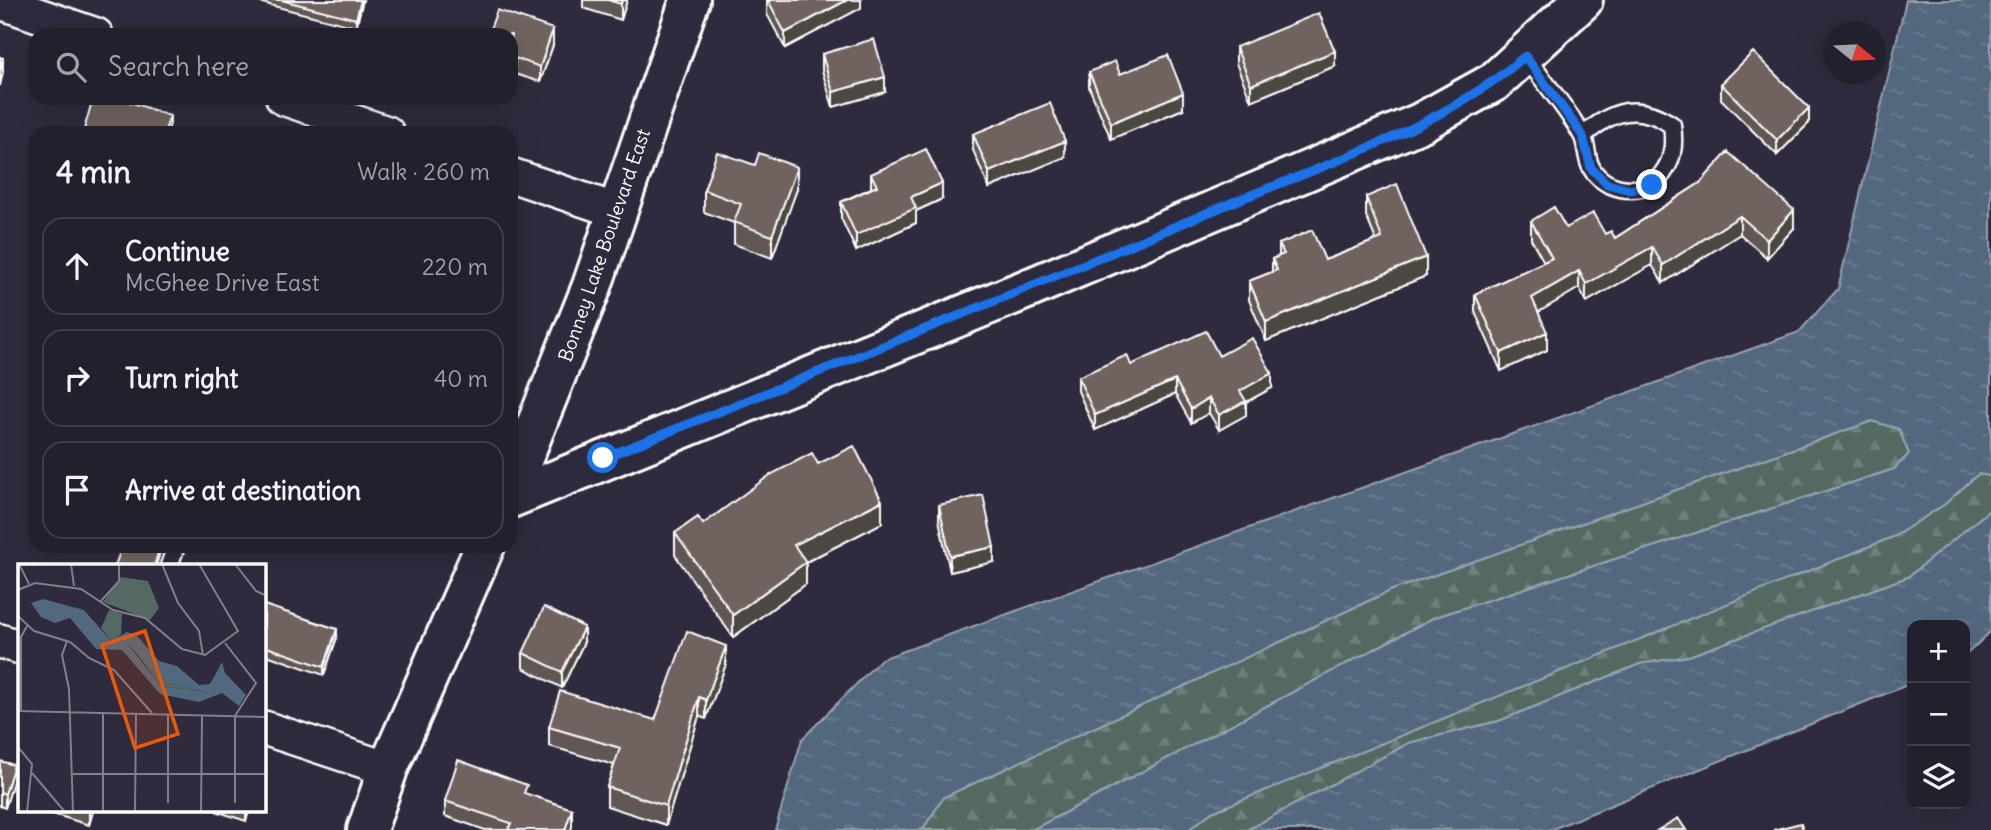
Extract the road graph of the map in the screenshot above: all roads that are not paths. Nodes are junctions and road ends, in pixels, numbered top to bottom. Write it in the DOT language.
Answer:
graph roads {
  1 [pos="690,0"];
  2 [pos="1583,0"];
  3 [pos="0,2"];
  4 [pos="76,28"];
  5 [pos="1525,56"];
  6 [pos="304,105"];
  7 [pos="366,126"];
  8 [pos="1583,136"];
  9 [pos="518,177"];
  10 [pos="617,211"];
  11 [pos="518,471"];
  12 [pos="518,495"];
  13 [pos="482,553"];
  14 [pos="0,641"];
  15 [pos="18,647"];
  16 [pos="266,729"];
  17 [pos="388,769"];
  18 [pos="367,830"];
  1 -- 10 [label="street, Bonney Lake Boulevard East"];
  2 -- 5 [label="street"];
  3 -- 4 [label="street"];
  5 -- 8 [label="lane"];
  5 -- 12 [label="street"];
  6 -- 7 [label="street"];
  8 -- 8 [label="lane"];
  9 -- 10 [label="street"];
  10 -- 11 [label="street, Bonney Lake Boulevard East"];
  13 -- 17 [label="street"];
  14 -- 15 [label="street"];
  16 -- 17 [label="street"];
  17 -- 18 [label="street"];
}
